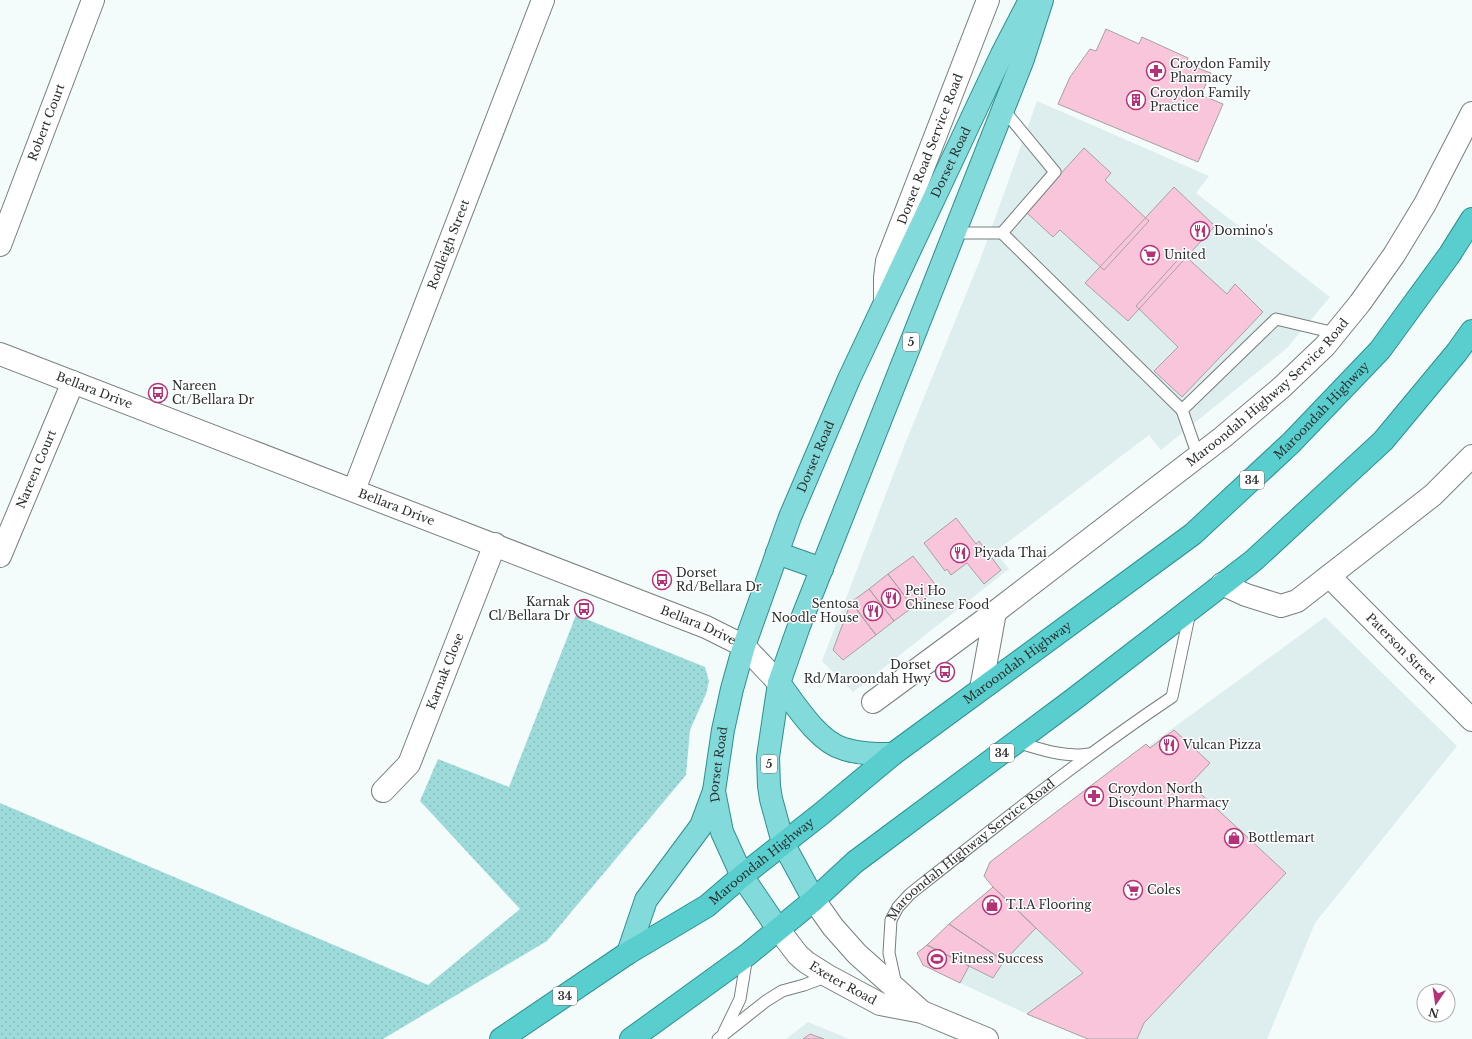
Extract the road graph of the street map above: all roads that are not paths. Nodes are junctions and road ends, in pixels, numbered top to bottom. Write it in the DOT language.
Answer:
graph roads {
  1 [pos="93,0"];
  2 [pos="543,0"];
  3 [pos="988,0"];
  4 [pos="1030,0"];
  5 [pos="1042,0"];
  6 [pos="1003,109"];
  7 [pos="1472,113"];
  8 [pos="1472,219"];
  9 [pos="954,233"];
  10 [pos="1002,233"];
  11 [pos="0,244"];
  12 [pos="886,301"];
  13 [pos="1472,331"];
  14 [pos="1335,334"];
  15 [pos="0,354"];
  16 [pos="73,382"];
  17 [pos="1182,410"];
  18 [pos="1198,456"];
  19 [pos="1472,456"];
  20 [pos="354,490"];
  21 [pos="496,544"];
  22 [pos="777,553"];
  23 [pos="0,556"];
  24 [pos="822,569"];
  25 [pos="1329,576"];
  26 [pos="1222,584"];
  27 [pos="1191,607"];
  28 [pos="995,612"];
  29 [pos="744,646"];
  30 [pos="779,683"];
  31 [pos="981,689"];
  32 [pos="873,702"];
  33 [pos="1472,720"];
  34 [pos="1017,742"];
  35 [pos="893,754"];
  36 [pos="1089,754"];
  37 [pos="383,791"];
  38 [pos="714,791"];
  39 [pos="783,843"];
  40 [pos="742,876"];
  41 [pos="814,900"];
  42 [pos="778,929"];
  43 [pos="628,953"];
  44 [pos="747,955"];
  45 [pos="828,976"];
  46 [pos="896,989"];
  47 [pos="922,1012"];
  48 [pos="721,1037"];
  49 [pos="501,1039"];
  50 [pos="631,1039"];
  51 [pos="987,1039"];
  1 -- 11 [label="street, Robert Court"];
  2 -- 20 [label="street, Rodleigh Street"];
  3 -- 12 [label="street, Dorset Road Service Road"];
  4 -- 12 [label="main road, Dorset Road"];
  5 -- 6 [label="main road, 5"];
  6 -- 9 [label="main road, 5"];
  6 -- 10 [label="lane"];
  7 -- 14 [label="street, Maroondah Highway Service Road"];
  8 -- 31 [label="highway, Maroondah Highway / 34"];
  9 -- 10 [label="lane"];
  9 -- 24 [label="main road, 5"];
  10 -- 17 [label="lane"];
  12 -- 22 [label="main road, Dorset Road"];
  13 -- 26 [label="highway, 34"];
  14 -- 17 [label="lane"];
  14 -- 18 [label="street, Maroondah Highway Service Road"];
  15 -- 16 [label="street, Bellara Drive"];
  16 -- 20 [label="street, Bellara Drive"];
  16 -- 23 [label="street, Nareen Court"];
  17 -- 18 [label="lane"];
  18 -- 28 [label="street, Maroondah Highway Service Road"];
  19 -- 25 [label="street"];
  20 -- 21 [label="street, Bellara Drive"];
  21 -- 29 [label="street, Bellara Drive"];
  21 -- 37 [label="street, Karnak Close"];
  22 -- 24 [label="main road"];
  22 -- 29 [label="main road, Dorset Road"];
  24 -- 30 [label="main road, 5"];
  25 -- 26 [label="street"];
  25 -- 33 [label="street, Paterson Street"];
  26 -- 27 [label="highway, 34"];
  27 -- 34 [label="highway, 34"];
  27 -- 36 [label="lane, Maroondah Highway Service Road"];
  28 -- 31 [label="street"];
  28 -- 32 [label="street, Maroondah Highway Service Road"];
  29 -- 30 [label="street, Bellara Drive"];
  29 -- 38 [label="main road, Dorset Road"];
  30 -- 35 [label="main road"];
  30 -- 39 [label="main road, 5"];
  31 -- 35 [label="highway, Maroondah Highway / 34"];
  34 -- 36 [label="lane"];
  34 -- 41 [label="highway, 34"];
  35 -- 39 [label="highway, Maroondah Highway / 34"];
  36 -- 46 [label="lane, Maroondah Highway Service Road"];
  38 -- 40 [label="main road, Dorset Road"];
  38 -- 43 [label="main road"];
  39 -- 40 [label="highway, Maroondah Highway / 34"];
  39 -- 41 [label="main road, 5"];
  40 -- 42 [label="main road, Dorset Road"];
  40 -- 43 [label="highway, Maroondah Highway / 34"];
  41 -- 42 [label="highway, 34"];
  41 -- 46 [label="street, Exeter Road"];
  42 -- 44 [label="highway, 34"];
  42 -- 45 [label="street, Exeter Road"];
  43 -- 49 [label="highway, Maroondah Highway / 34"];
  44 -- 48 [label="lane"];
  44 -- 50 [label="highway, 34"];
  45 -- 47 [label="street, Exeter Road"];
  45 -- 48 [label="lane"];
  46 -- 47 [label="street, Exeter Road"];
  47 -- 51 [label="street, Exeter Road"];
}
